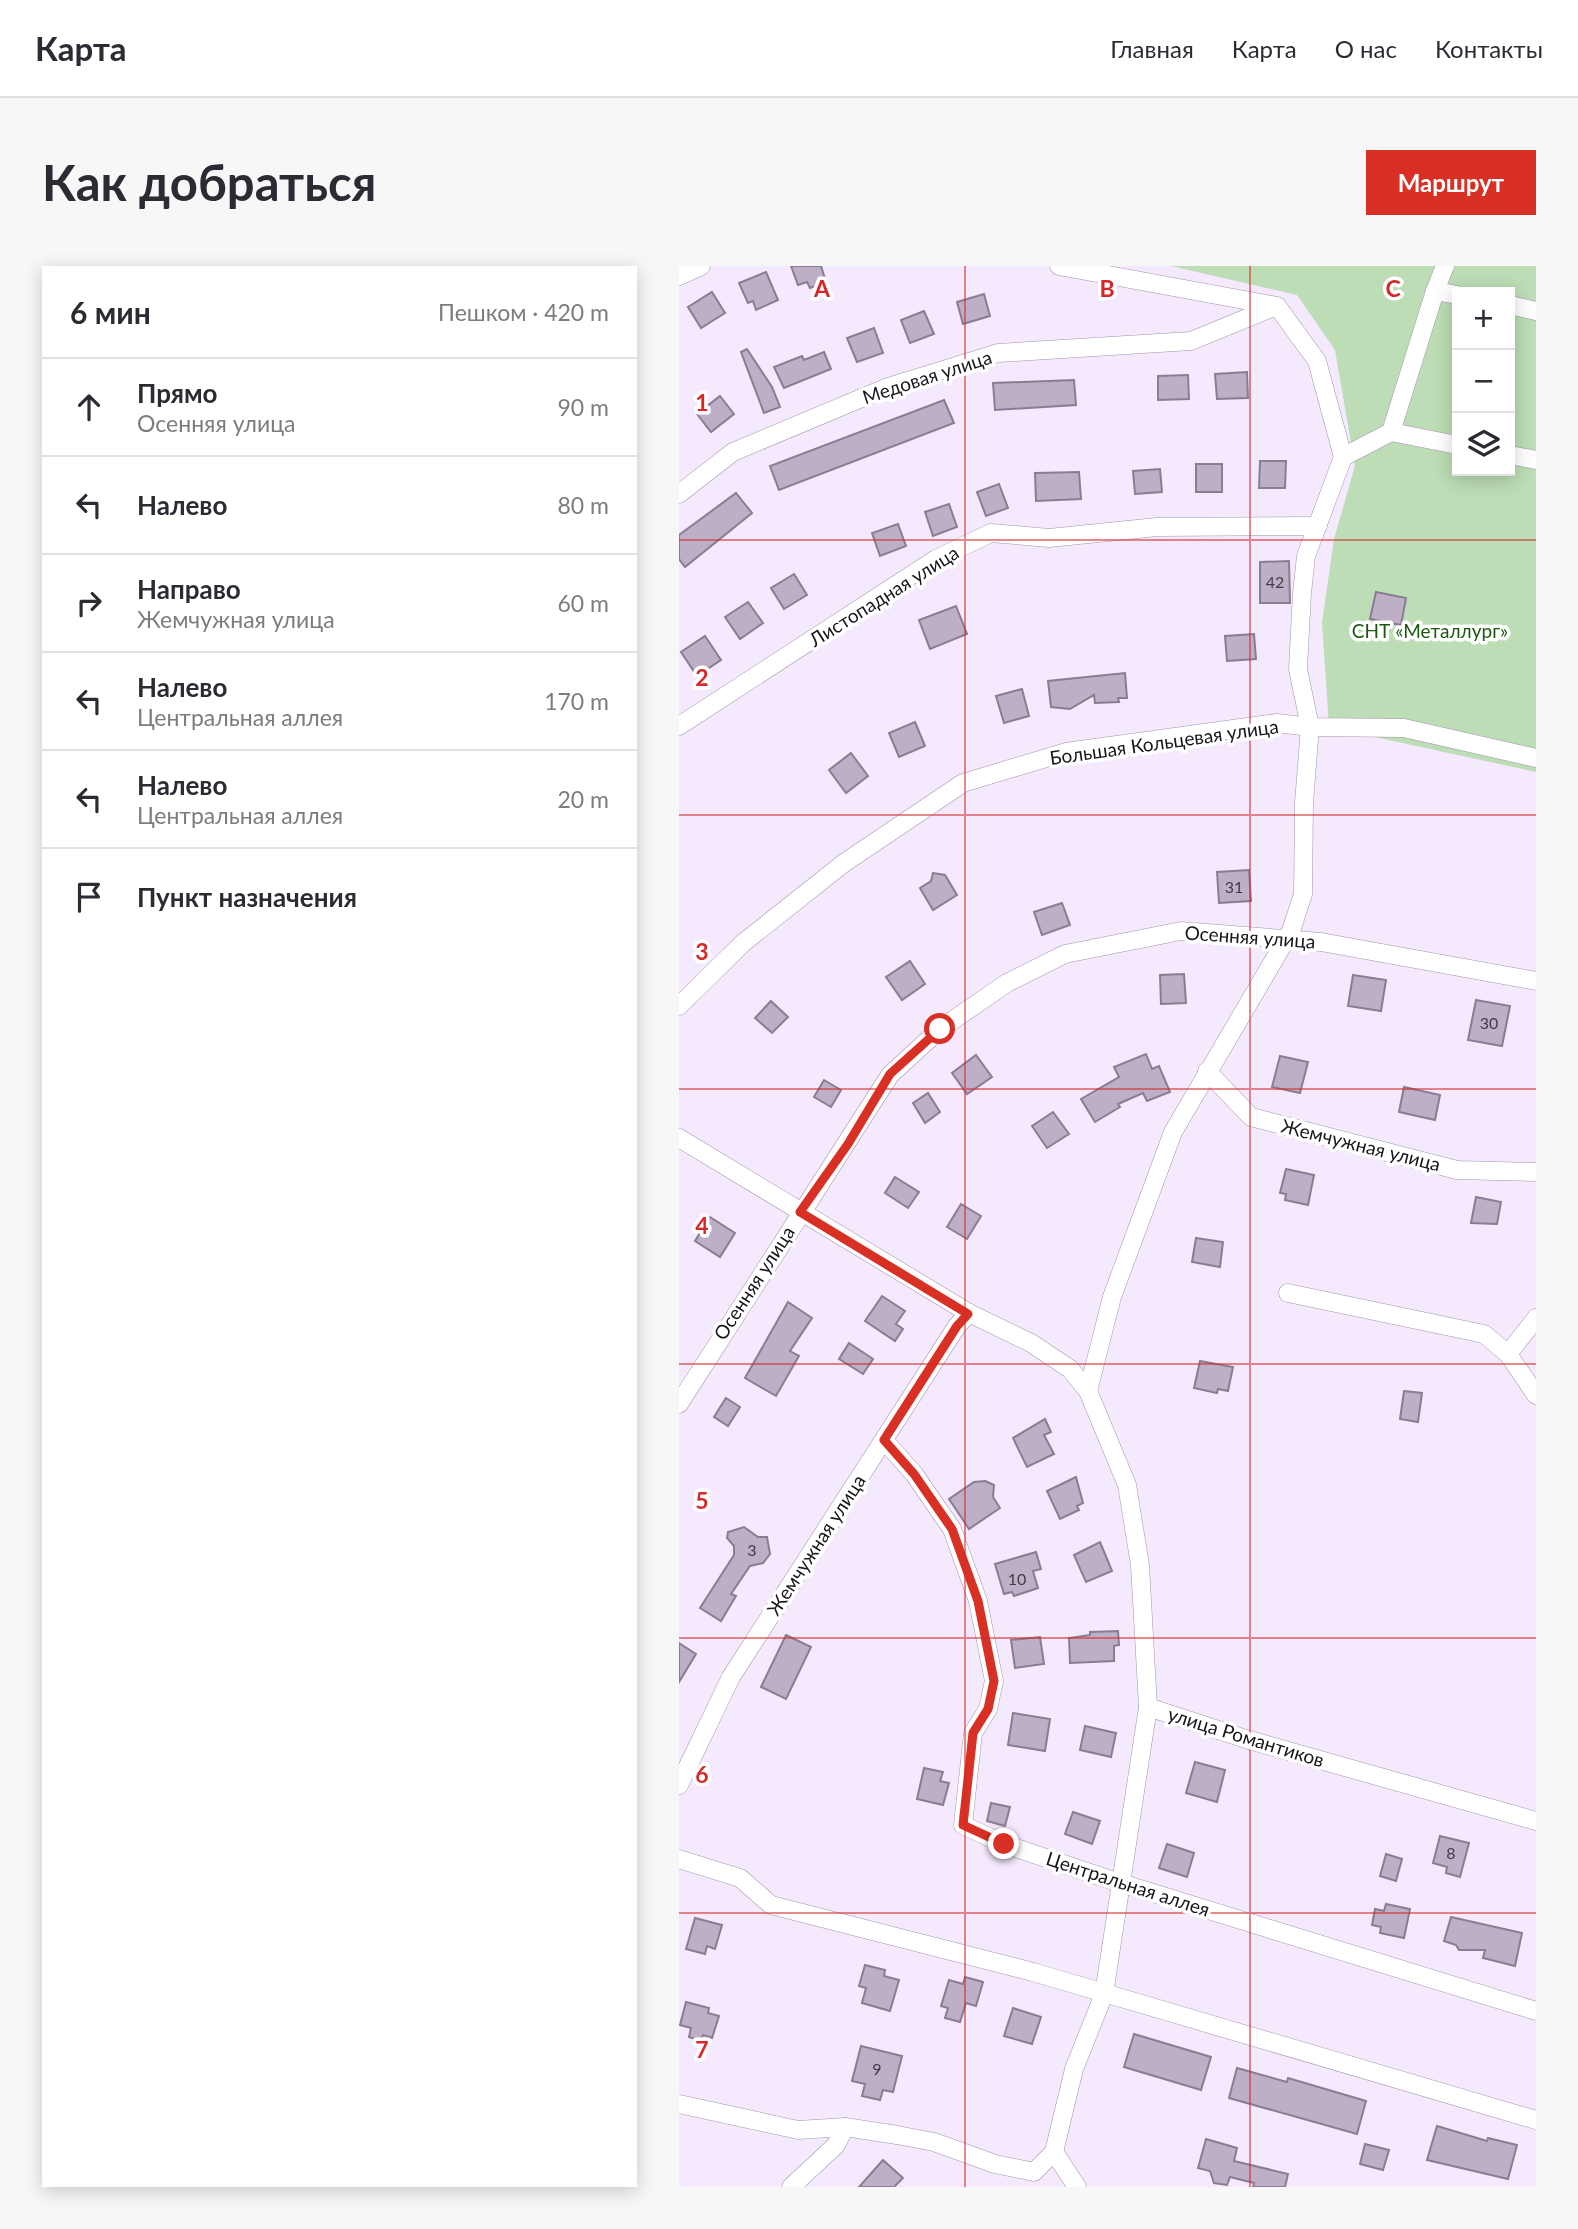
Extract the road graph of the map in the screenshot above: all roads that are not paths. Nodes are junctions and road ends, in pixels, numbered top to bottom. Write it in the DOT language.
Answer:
graph roads {
  1 [pos="701,266"];
  2 [pos="1059,266"];
  3 [pos="1445,266"];
  4 [pos="679,275"];
  5 [pos="1435,290"];
  6 [pos="1452,294"];
  7 [pos="1277,306"];
  8 [pos="1515,307"];
  9 [pos="1536,311"];
  10 [pos="1391,432"];
  11 [pos="1452,444"];
  12 [pos="1515,456"];
  13 [pos="1343,457"];
  14 [pos="1536,460"];
  15 [pos="679,494"];
  16 [pos="1318,526"];
  17 [pos="679,726"];
  18 [pos="1310,727"];
  19 [pos="1536,758"];
  20 [pos="1286,939"];
  21 [pos="1536,981"];
  22 [pos="679,1006"];
  23 [pos="1207,1071"];
  24 [pos="679,1138"];
  25 [pos="1536,1172"];
  26 [pos="800,1212"];
  27 [pos="1288,1293"];
  28 [pos="968,1314"];
  29 [pos="1536,1318"];
  30 [pos="1509,1354"];
  31 [pos="1088,1391"];
  32 [pos="1536,1395"];
  33 [pos="679,1404"];
  34 [pos="884,1440"];
  35 [pos="1148,1707"];
  36 [pos="679,1785"];
  37 [pos="1536,1821"];
  38 [pos="679,1860"];
  39 [pos="1119,1882"];
  40 [pos="1104,1994"];
  41 [pos="1536,2011"];
  42 [pos="679,2104"];
  43 [pos="1536,2120"];
  44 [pos="845,2127"];
  45 [pos="1054,2152"];
  46 [pos="791,2187"];
  47 [pos="1077,2187"];
  1 -- 4 [label="street"];
  2 -- 7 [label="street"];
  3 -- 5 [label="street"];
  5 -- 6 [label="street"];
  5 -- 10 [label="street"];
  7 -- 13 [label="street"];
  7 -- 15 [label="street, Медовая улица"];
  8 -- 9 [label="street"];
  10 -- 11 [label="street"];
  10 -- 13 [label="street"];
  12 -- 14 [label="street"];
  13 -- 16 [label="street"];
  16 -- 17 [label="street, Листопадная улица"];
  16 -- 18 [label="street"];
  18 -- 19 [label="street, Большая Кольцевая улица"];
  18 -- 20 [label="street"];
  18 -- 22 [label="street, Большая Кольцевая улица"];
  20 -- 21 [label="street, Осенняя улица"];
  20 -- 23 [label="street"];
  20 -- 26 [label="street, Осенняя улица"];
  23 -- 25 [label="street, Жемчужная улица"];
  23 -- 31 [label="street"];
  24 -- 26 [label="street, улица Романтиков"];
  26 -- 28 [label="street, улица Романтиков"];
  26 -- 33 [label="street, Осенняя улица"];
  27 -- 30 [label="street"];
  28 -- 31 [label="street, улица Романтиков"];
  28 -- 34 [label="street, Жемчужная улица"];
  29 -- 30 [label="street"];
  30 -- 32 [label="street"];
  31 -- 35 [label="street, улица Романтиков"];
  34 -- 36 [label="street, Жемчужная улица"];
  34 -- 39 [label="street, Центральная аллея"];
  35 -- 37 [label="street, улица Романтиков"];
  35 -- 39 [label="street"];
  38 -- 40 [label="street"];
  39 -- 40 [label="street"];
  39 -- 41 [label="street, Центральная аллея"];
  40 -- 43 [label="street"];
  40 -- 45 [label="street"];
  42 -- 44 [label="street"];
  44 -- 45 [label="street"];
  44 -- 46 [label="street"];
  45 -- 47 [label="street"];
}
